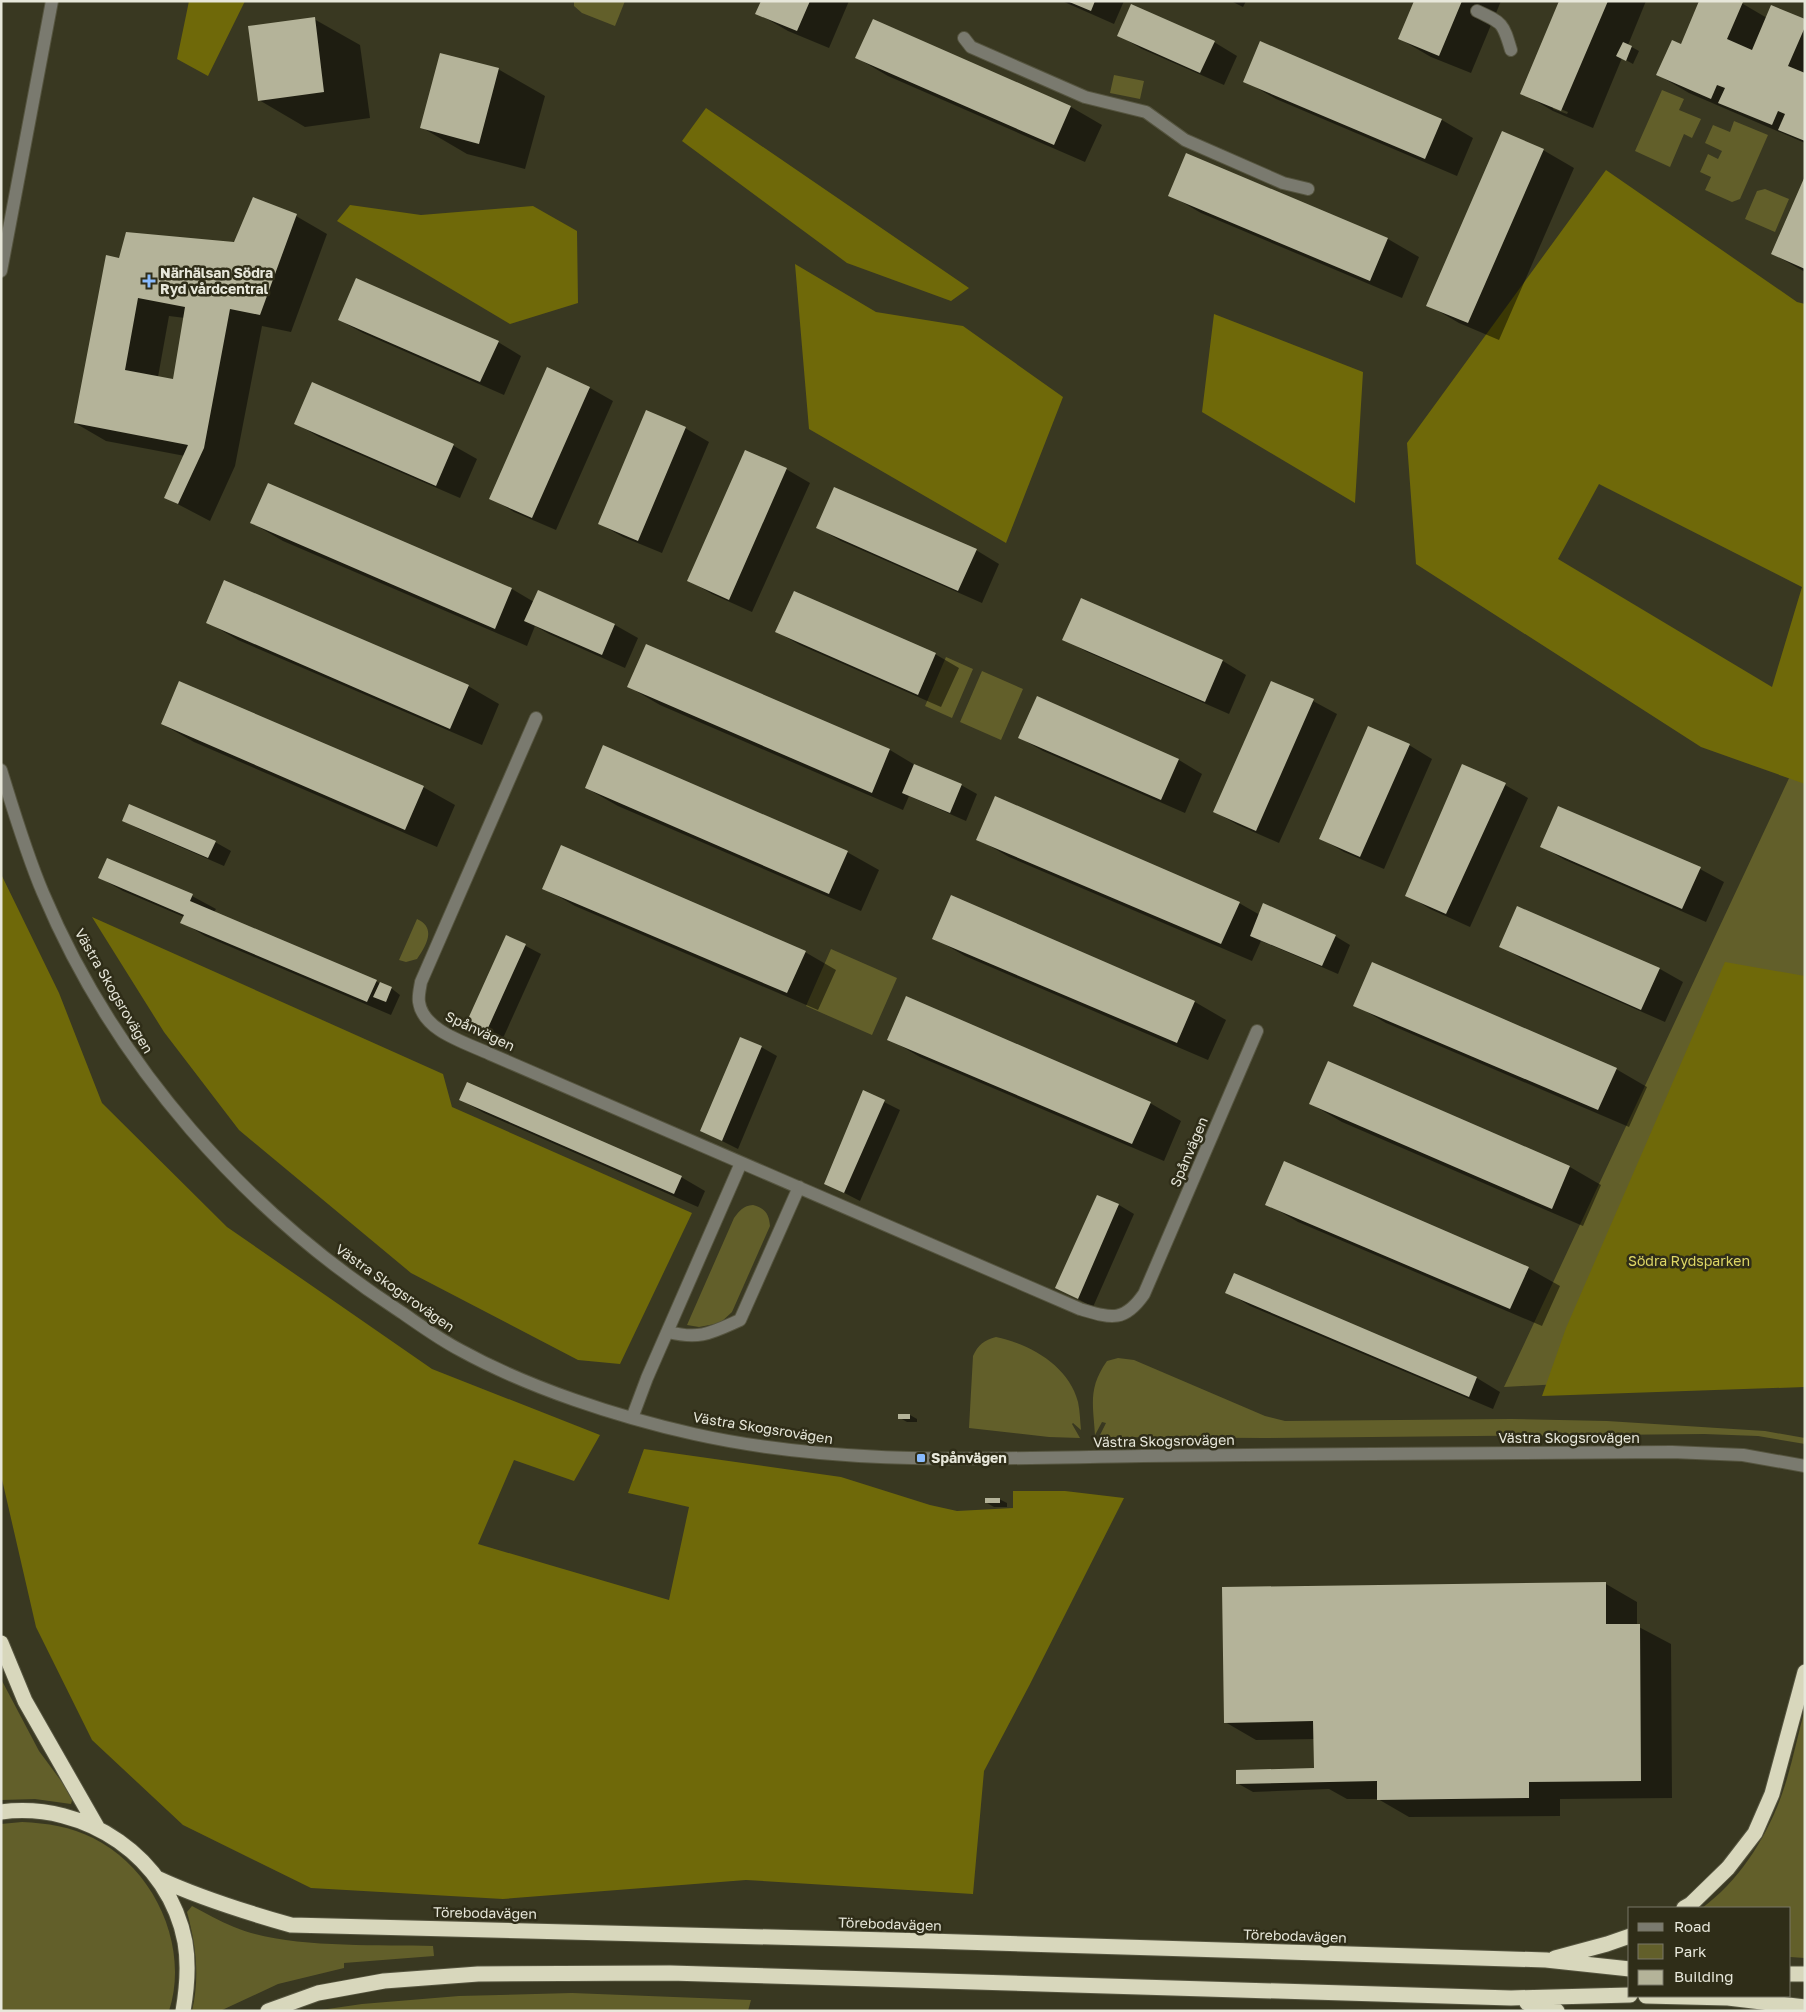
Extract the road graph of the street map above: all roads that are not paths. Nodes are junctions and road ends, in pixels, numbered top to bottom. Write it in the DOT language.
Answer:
graph roads {
  1 [pos="52,1"];
  2 [pos="1477,11"];
  3 [pos="964,38"];
  4 [pos="1511,50"];
  5 [pos="1308,189"];
  6 [pos="1,271"];
  7 [pos="536,718"];
  8 [pos="1,770"];
  9 [pos="1257,1031"];
  10 [pos="741,1163"];
  11 [pos="799,1187"];
  12 [pos="668,1332"];
  13 [pos="632,1418"];
  14 [pos="1805,1466"];
  15 [pos="1,1643"];
  16 [pos="1805,1672"];
  17 [pos="1,1812"];
  18 [pos="97,1827"];
  19 [pos="157,1878"];
  20 [pos="1686,1907"];
  21 [pos="1628,1937"];
  22 [pos="1546,1960"];
  23 [pos="1628,1969"];
  24 [pos="1791,1974"];
  25 [pos="1805,1974"];
  26 [pos="1628,1995"];
  27 [pos="1687,1997"];
  28 [pos="1511,1998"];
  29 [pos="1805,2008"];
  30 [pos="183,2011"];
  31 [pos="268,2011"];
  32 [pos="1557,2011"];
  33 [pos="1797,2011"];
  1 -- 6 [label="street"];
  2 -- 4 [label="street"];
  3 -- 5 [label="street"];
  7 -- 10 [label="street, Spånvägen"];
  8 -- 13 [label="street, Västra Skogsrovägen"];
  9 -- 11 [label="street, Spånvägen"];
  10 -- 11 [label="street, Spånvägen"];
  10 -- 12 [label="street"];
  11 -- 12 [label="street"];
  12 -- 13 [label="street"];
  13 -- 14 [label="street, Västra Skogsrovägen"];
  15 -- 18 [label="highway"];
  16 -- 20 [label="highway"];
  17 -- 18 [label="highway"];
  18 -- 19 [label="highway"];
  19 -- 22 [label="highway, Törebodavägen"];
  19 -- 30 [label="highway"];
  21 -- 22 [label="highway"];
  22 -- 23 [label="highway, Törebodavägen"];
  24 -- 25 [label="highway"];
  26 -- 28 [label="highway"];
  27 -- 29 [label="highway"];
  28 -- 31 [label="highway"];
  28 -- 32 [label="highway"];
  29 -- 33 [label="highway"];
}
